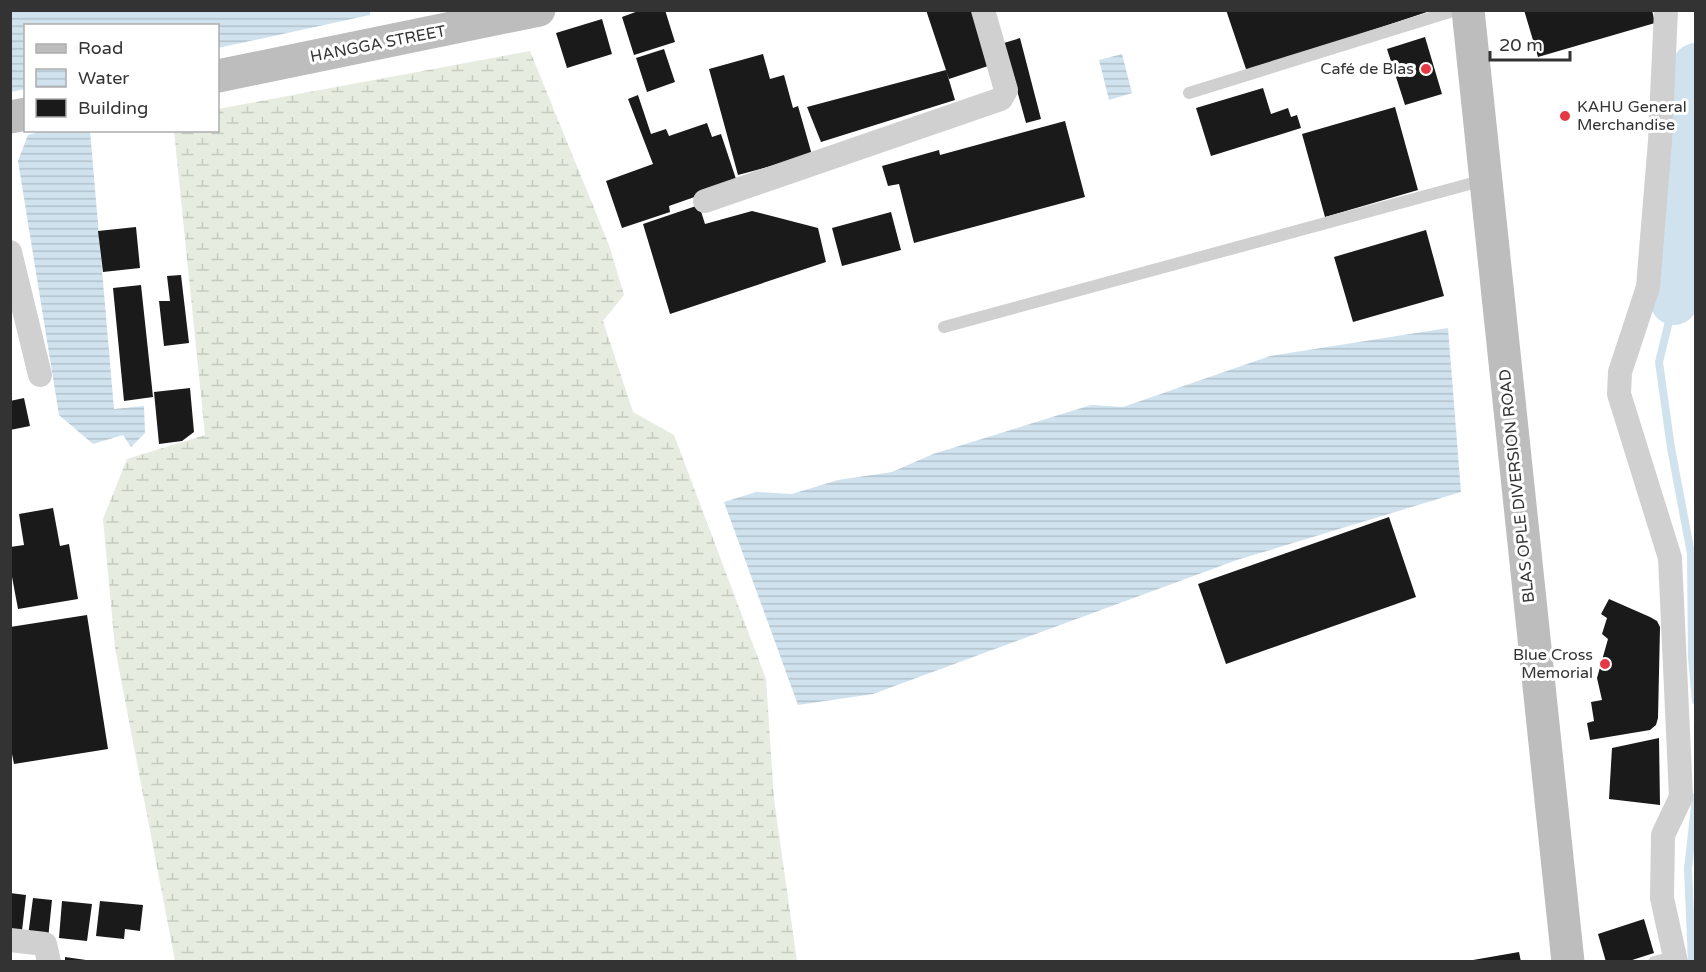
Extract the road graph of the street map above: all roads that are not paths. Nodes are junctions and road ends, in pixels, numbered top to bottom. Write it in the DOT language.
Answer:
graph roads {
  1 [pos="539,10"];
  2 [pos="983,10"];
  3 [pos="1456,10"];
  4 [pos="1468,10"];
  5 [pos="1666,10"];
  6 [pos="502,15"];
  7 [pos="219,76"];
  8 [pos="1189,93"];
  9 [pos="1484,180"];
  10 [pos="705,201"];
  11 [pos="10,252"];
  12 [pos="944,327"];
  13 [pos="40,375"];
  14 [pos="10,940"];
  15 [pos="1668,960"];
  16 [pos="49,962"];
  17 [pos="1568,962"];
  1 -- 6 [label="main road, HANGGA STREET"];
  2 -- 10 [label="street"];
  3 -- 8 [label="lane"];
  4 -- 9 [label="main road, BLAS OPLE DIVERSION ROAD"];
  5 -- 15 [label="street"];
  6 -- 7 [label="main road, HANGGA STREET"];
  9 -- 12 [label="lane"];
  9 -- 17 [label="main road, BLAS OPLE DIVERSION ROAD"];
  11 -- 13 [label="street"];
  14 -- 16 [label="street"];
}
